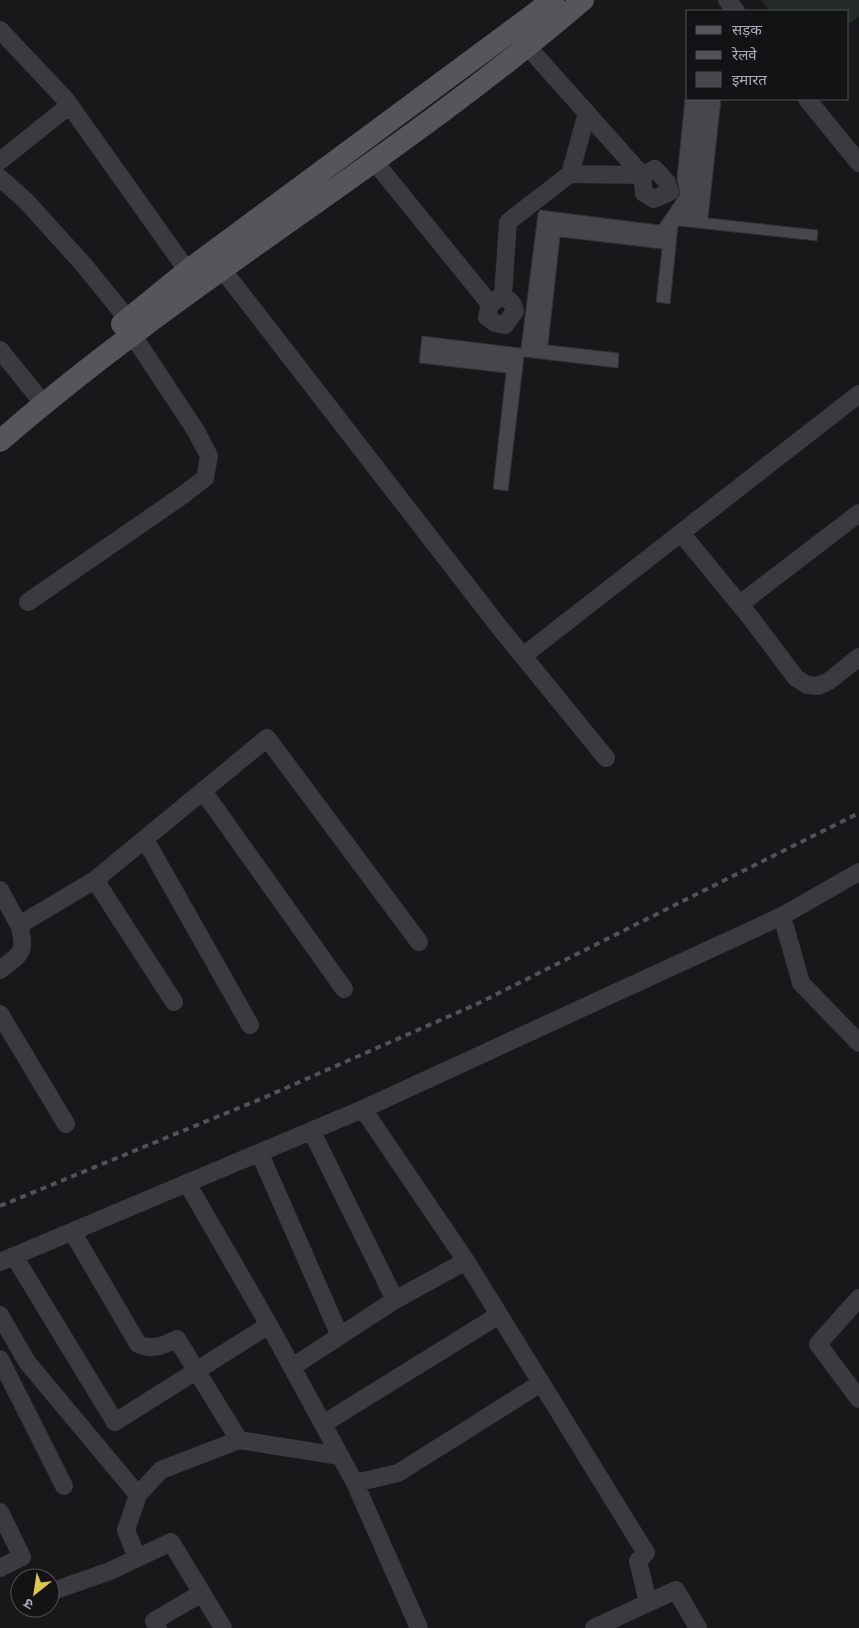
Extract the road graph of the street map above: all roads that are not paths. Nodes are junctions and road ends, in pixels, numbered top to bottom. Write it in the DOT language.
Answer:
graph roads {
  1 [pos="553,0"];
  2 [pos="727,0"];
  3 [pos="580,1"];
  4 [pos="735,10"];
  5 [pos="0,30"];
  6 [pos="528,47"];
  7 [pos="808,100"];
  8 [pos="70,106"];
  9 [pos="588,113"];
  10 [pos="0,161"];
  11 [pos="374,161"];
  12 [pos="859,163"];
  13 [pos="570,174"];
  14 [pos="0,178"];
  15 [pos="222,269"];
  16 [pos="193,279"];
  17 [pos="133,328"];
  18 [pos="0,350"];
  19 [pos="858,397"];
  20 [pos="38,398"];
  21 [pos="0,422"];
  22 [pos="0,440"];
  23 [pos="859,512"];
  24 [pos="681,533"];
  25 [pos="28,602"];
  26 [pos="740,604"];
  27 [pos="523,656"];
  28 [pos="859,657"];
  29 [pos="606,758"];
  30 [pos="203,791"];
  31 [pos="146,840"];
  32 [pos="859,872"];
  33 [pos="95,880"];
  34 [pos="0,890"];
  35 [pos="782,916"];
  36 [pos="19,925"];
  37 [pos="419,942"];
  38 [pos="0,970"];
  39 [pos="344,989"];
  40 [pos="174,1002"];
  41 [pos="0,1014"];
  42 [pos="250,1025"];
  43 [pos="859,1043"];
  44 [pos="363,1109"];
  45 [pos="66,1124"];
  46 [pos="312,1132"];
  47 [pos="260,1154"];
  48 [pos="188,1183"];
  49 [pos="73,1232"];
  50 [pos="7,1259"];
  51 [pos="466,1261"];
  52 [pos="859,1298"];
  53 [pos="395,1300"];
  54 [pos="0,1315"];
  55 [pos="499,1315"];
  56 [pos="269,1325"];
  57 [pos="340,1336"];
  58 [pos="0,1359"];
  59 [pos="292,1367"];
  60 [pos="196,1371"];
  61 [pos="540,1382"];
  62 [pos="859,1399"];
  63 [pos="323,1424"];
  64 [pos="239,1440"];
  65 [pos="340,1456"];
  66 [pos="355,1483"];
  67 [pos="64,1486"];
  68 [pos="138,1496"];
  69 [pos="0,1512"];
  70 [pos="137,1558"];
  71 [pos="0,1568"];
  72 [pos="60,1589"];
  73 [pos="202,1593"];
  74 [pos="648,1602"];
  75 [pos="158,1628"];
  76 [pos="223,1628"];
  77 [pos="419,1628"];
  78 [pos="594,1628"];
  79 [pos="698,1628"];
  1 -- 16 [label="main road"];
  2 -- 4 [label="street"];
  3 -- 6 [label="main road"];
  5 -- 8 [label="street"];
  6 -- 9 [label="street"];
  6 -- 11 [label="main road"];
  7 -- 12 [label="street"];
  8 -- 10 [label="street"];
  8 -- 16 [label="street"];
  9 -- 13 [label="street"];
  9 -- 13 [label="street"];
  11 -- 13 [label="street"];
  11 -- 15 [label="main road"];
  14 -- 17 [label="street"];
  15 -- 16 [label="main road"];
  15 -- 27 [label="street"];
  16 -- 17 [label="main road"];
  17 -- 20 [label="main road"];
  17 -- 25 [label="street"];
  18 -- 20 [label="street"];
  19 -- 24 [label="street"];
  20 -- 21 [label="main road"];
  20 -- 22 [label="main road"];
  23 -- 26 [label="street"];
  24 -- 26 [label="street"];
  24 -- 27 [label="street"];
  26 -- 28 [label="street"];
  27 -- 29 [label="street"];
  30 -- 31 [label="street"];
  30 -- 37 [label="street"];
  30 -- 39 [label="street"];
  31 -- 33 [label="street"];
  31 -- 42 [label="street"];
  32 -- 35 [label="street"];
  33 -- 36 [label="street"];
  33 -- 40 [label="street"];
  34 -- 36 [label="street"];
  35 -- 43 [label="street"];
  35 -- 44 [label="street"];
  36 -- 38 [label="street"];
  41 -- 45 [label="street"];
  44 -- 46 [label="street"];
  44 -- 51 [label="street"];
  46 -- 47 [label="street"];
  46 -- 53 [label="street"];
  47 -- 48 [label="street"];
  47 -- 57 [label="street"];
  48 -- 49 [label="street"];
  48 -- 56 [label="street"];
  49 -- 50 [label="street"];
  49 -- 60 [label="street"];
  50 -- 60 [label="street"];
  51 -- 53 [label="street"];
  51 -- 55 [label="street"];
  52 -- 62 [label="street"];
  53 -- 57 [label="street"];
  54 -- 68 [label="street"];
  55 -- 61 [label="street"];
  55 -- 63 [label="street"];
  56 -- 59 [label="street"];
  56 -- 60 [label="street"];
  57 -- 59 [label="street"];
  58 -- 67 [label="street"];
  59 -- 63 [label="street"];
  60 -- 64 [label="street"];
  61 -- 66 [label="street"];
  61 -- 74 [label="street"];
  63 -- 65 [label="street"];
  64 -- 65 [label="street"];
  64 -- 68 [label="street"];
  65 -- 66 [label="street"];
  66 -- 77 [label="street"];
  68 -- 70 [label="street"];
  69 -- 71 [label="street"];
  70 -- 72 [label="street"];
  70 -- 73 [label="street"];
  73 -- 75 [label="street"];
  73 -- 76 [label="street"];
  74 -- 78 [label="street"];
  74 -- 79 [label="street"];
}
